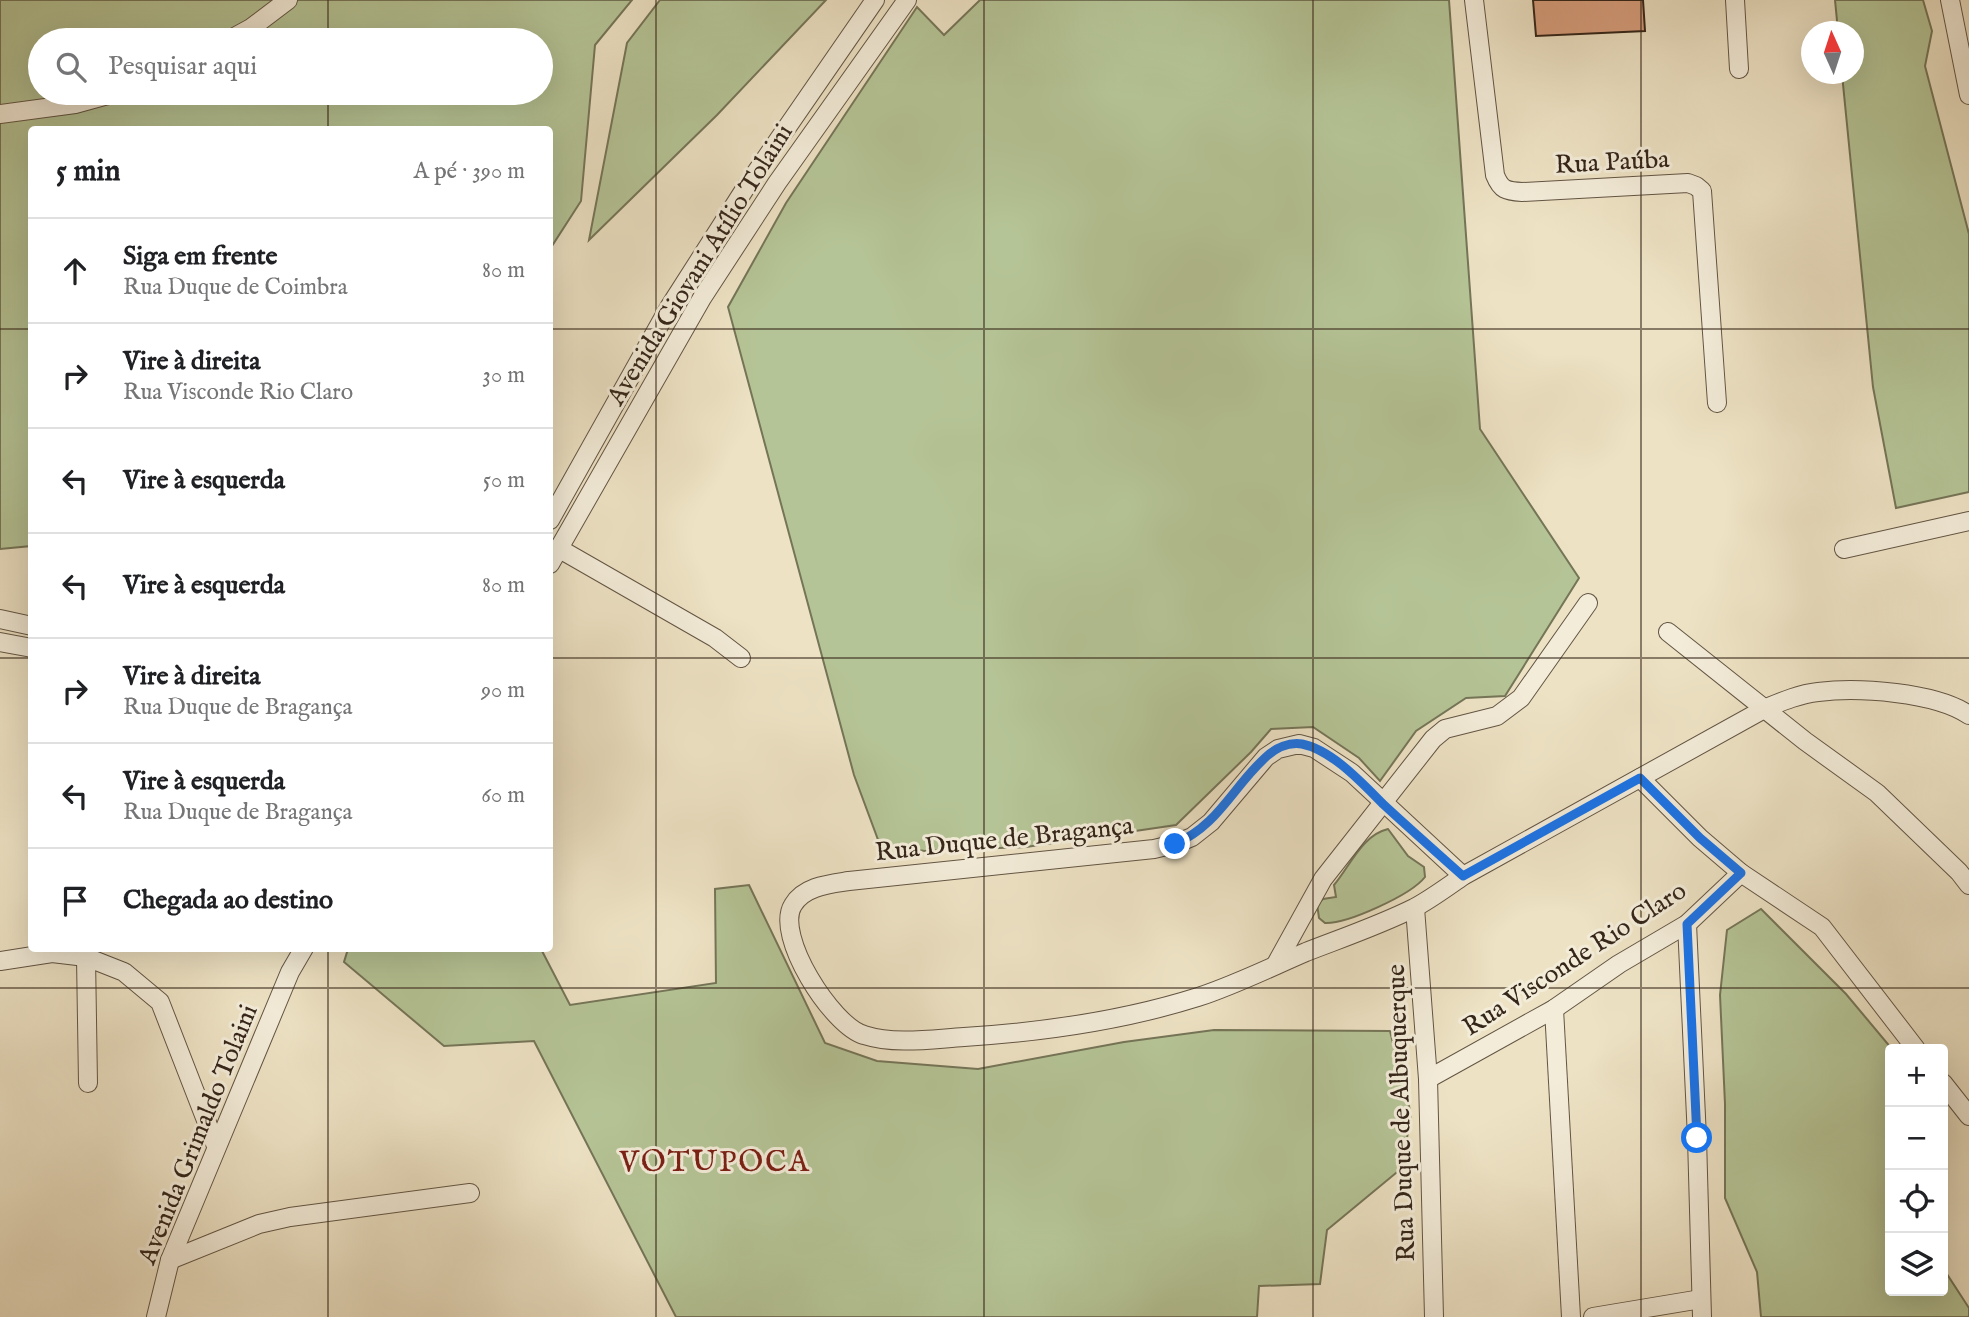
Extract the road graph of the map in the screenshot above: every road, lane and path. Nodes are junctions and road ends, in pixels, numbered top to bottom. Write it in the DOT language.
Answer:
graph roads {
  1 [pos="289,0"];
  2 [pos="875,0"];
  3 [pos="906,0"];
  4 [pos="1474,0"];
  5 [pos="1735,0"];
  6 [pos="1950,0"];
  7 [pos="251,28"];
  8 [pos="1739,69"];
  9 [pos="1969,95"];
  10 [pos="68,105"];
  11 [pos="0,114"];
  12 [pos="1717,403"];
  13 [pos="553,515"];
  14 [pos="1969,521"];
  15 [pos="1844,549"];
  16 [pos="554,556"];
  17 [pos="1588,603"];
  18 [pos="0,619"];
  19 [pos="28,625"];
  20 [pos="1668,632"];
  21 [pos="0,642"];
  22 [pos="28,647"];
  23 [pos="741,658"];
  24 [pos="1766,708"];
  25 [pos="1969,715"];
  26 [pos="1640,778"];
  27 [pos="1382,803"];
  28 [pos="1741,873"];
  29 [pos="1463,876"];
  30 [pos="1969,884"];
  31 [pos="1415,908"];
  32 [pos="1687,924"];
  33 [pos="292,952"];
  34 [pos="302,952"];
  35 [pos="86,957"];
  36 [pos="0,961"];
  37 [pos="1276,964"];
  38 [pos="290,972"];
  39 [pos="1554,1009"];
  40 [pos="1912,1044"];
  41 [pos="1428,1079"];
  42 [pos="88,1083"];
  43 [pos="1948,1089"];
  44 [pos="1969,1116"];
  45 [pos="216,1146"];
  46 [pos="470,1193"];
  47 [pos="170,1260"];
  48 [pos="1702,1308"];
  49 [pos="156,1317"];
  50 [pos="1434,1317"];
  51 [pos="1571,1317"];
  52 [pos="1593,1317"];
  1 -- 7 [label="street"];
  2 -- 13 [label="street, Avenida Giovani Atílio Tolaini"];
  3 -- 16 [label="street, Avenida Giovani Atílio Tolaini"];
  4 -- 12 [label="street, Rua Paúba"];
  5 -- 8 [label="street"];
  6 -- 9 [label="street"];
  10 -- 11 [label="street"];
  14 -- 15 [label="street"];
  16 -- 23 [label="street"];
  17 -- 27 [label="street"];
  18 -- 19 [label="street"];
  20 -- 24 [label="street"];
  21 -- 22 [label="street"];
  24 -- 25 [label="street"];
  24 -- 26 [label="street"];
  24 -- 30 [label="street"];
  26 -- 28 [label="street"];
  26 -- 29 [label="street"];
  27 -- 29 [label="street, Rua Duque de Bragança"];
  27 -- 37 [label="street"];
  27 -- 37 [label="street, Rua Duque de Bragança"];
  28 -- 32 [label="street, Rua Visconde Rio Claro"];
  28 -- 40 [label="street"];
  29 -- 31 [label="street"];
  31 -- 37 [label="street"];
  31 -- 41 [label="street, Rua Duque de Albuquerque"];
  32 -- 39 [label="street, Rua Visconde Rio Claro"];
  32 -- 48 [label="street"];
  33 -- 38 [label="street, Avenida Grimaldo Tolaini"];
  34 -- 38 [label="street, Avenida Grimaldo Tolaini"];
  35 -- 36 [label="street"];
  35 -- 42 [label="street"];
  35 -- 45 [label="street"];
  38 -- 45 [label="street, Avenida Grimaldo Tolaini"];
  39 -- 41 [label="street, Rua Visconde Rio Claro"];
  39 -- 51 [label="street"];
  41 -- 50 [label="street, Rua Duque de Albuquerque"];
  43 -- 44 [label="street"];
  45 -- 47 [label="street, Avenida Grimaldo Tolaini"];
  46 -- 47 [label="street"];
  47 -- 49 [label="street, Avenida Grimaldo Tolaini"];
  48 -- 52 [label="street"];
}
